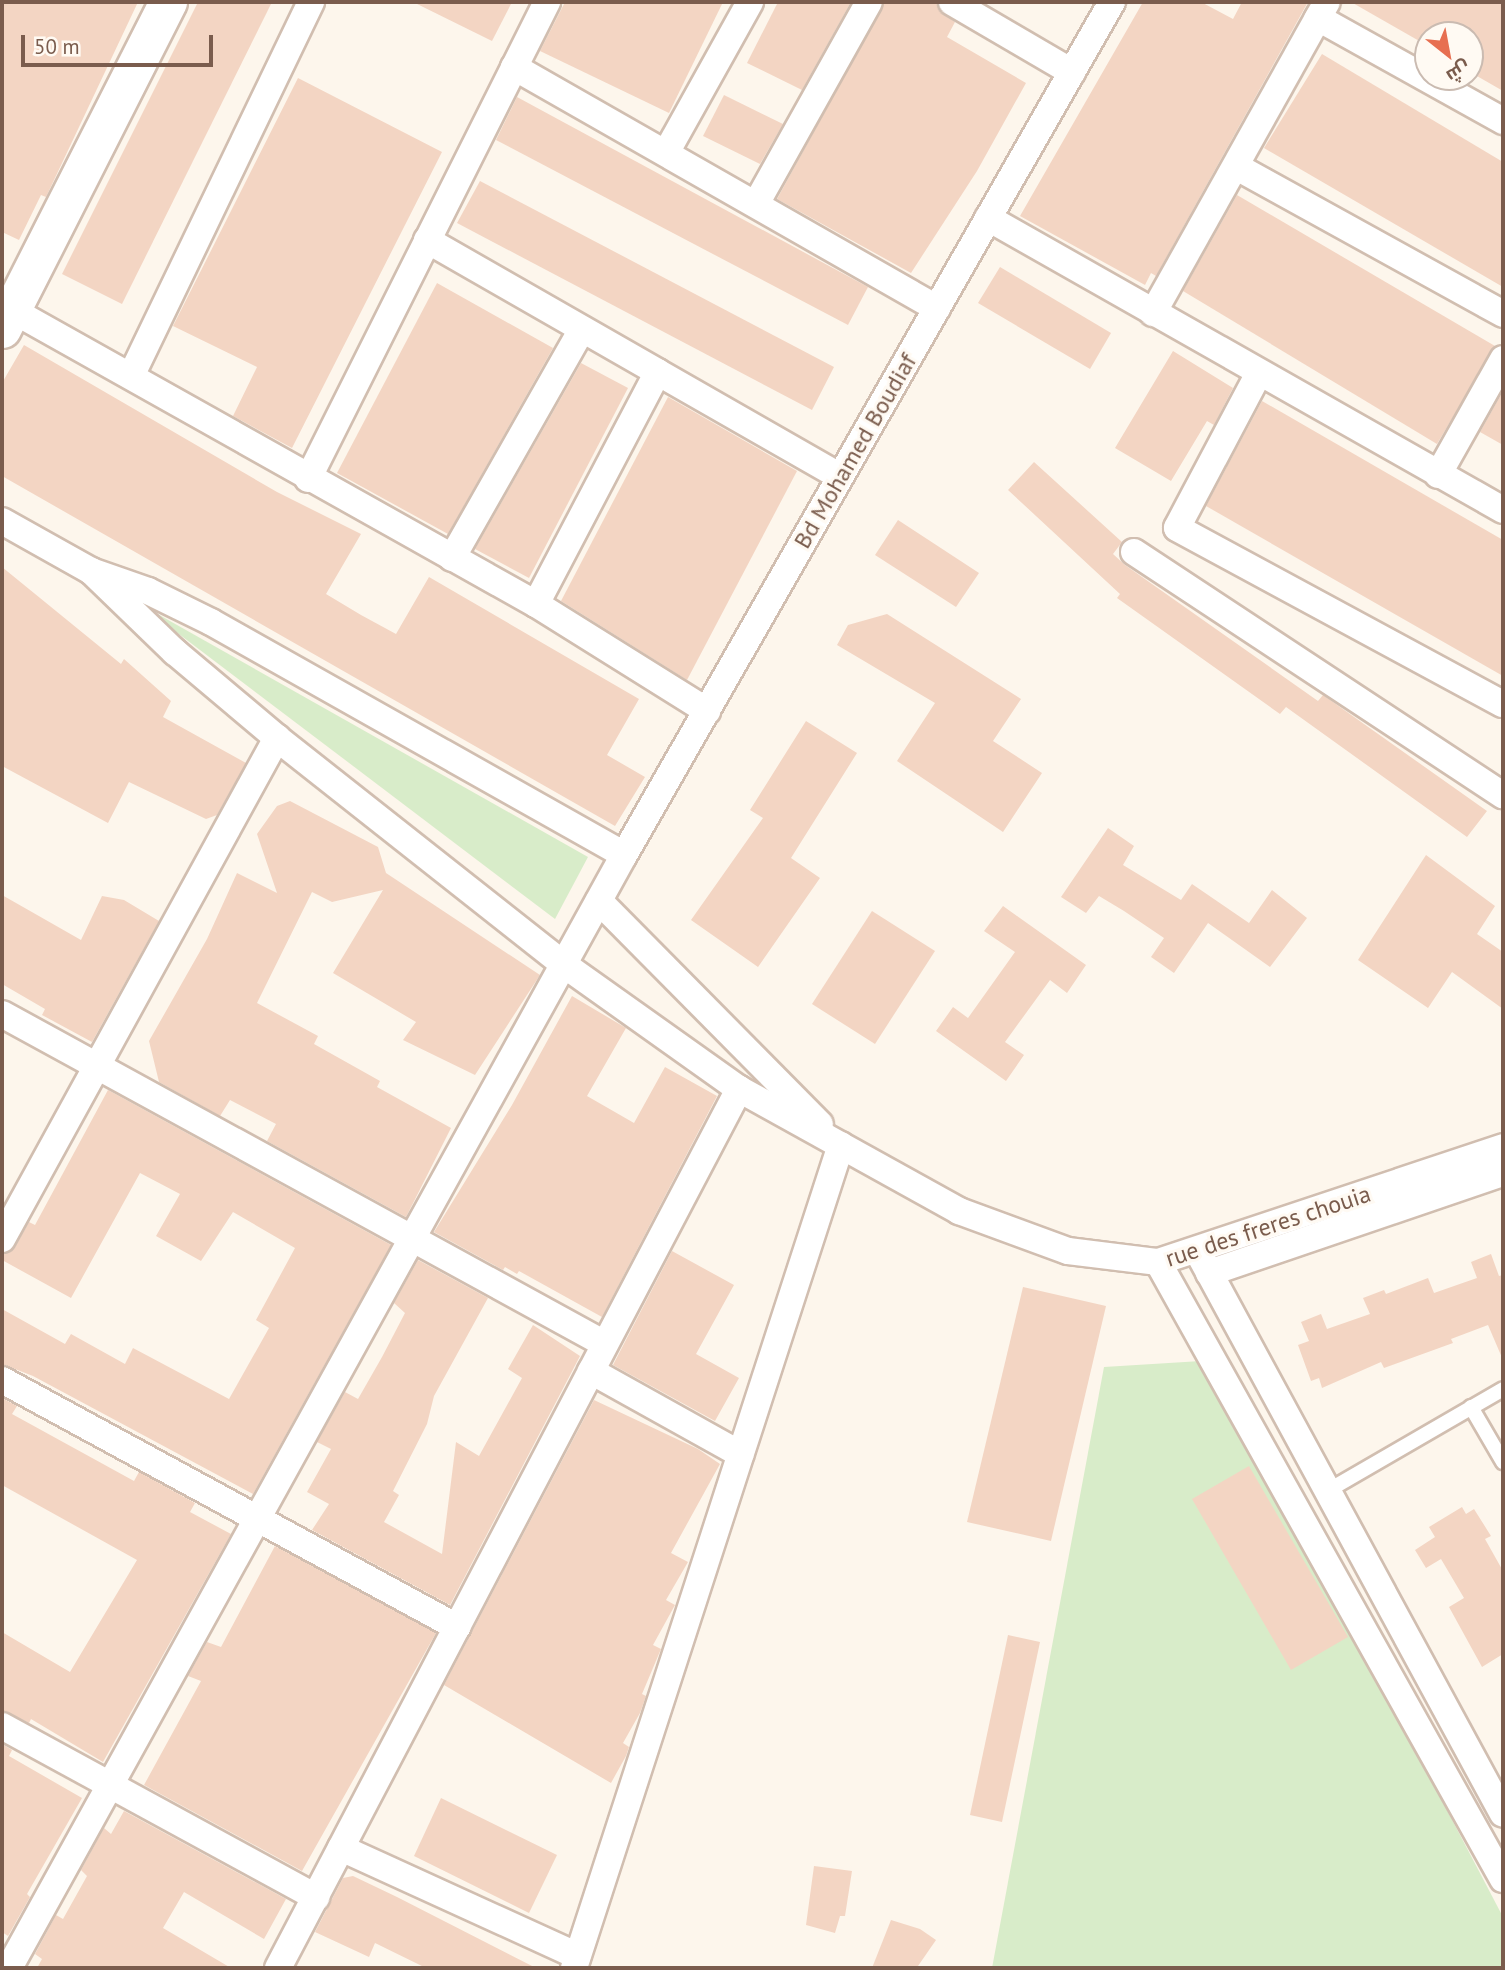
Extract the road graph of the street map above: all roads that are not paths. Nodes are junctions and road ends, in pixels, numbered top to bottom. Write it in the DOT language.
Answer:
graph roads {
  1 [pos="168,2"];
  2 [pos="547,2"];
  3 [pos="750,2"];
  4 [pos="869,2"];
  5 [pos="952,2"];
  6 [pos="1112,2"];
  7 [pos="302,5"];
  8 [pos="1323,10"];
  9 [pos="514,66"];
  10 [pos="1072,72"];
  11 [pos="1503,121"];
  12 [pos="666,153"];
  13 [pos="1237,167"];
  14 [pos="756,204"];
  15 [pos="988,218"];
  16 [pos="427,240"];
  17 [pos="937,307"];
  18 [pos="1153,313"];
  19 [pos="1503,314"];
  20 [pos="7,320"];
  21 [pos="582,329"];
  22 [pos="1503,359"];
  23 [pos="658,372"];
  24 [pos="1259,373"];
  25 [pos="132,374"];
  26 [pos="1437,475"];
  27 [pos="841,477"];
  28 [pos="308,479"];
  29 [pos="1503,510"];
  30 [pos="2,521"];
  31 [pos="1134,552"];
  32 [pos="452,558"];
  33 [pos="91,571"];
  34 [pos="536,604"];
  35 [pos="1503,704"];
  36 [pos="707,711"];
  37 [pos="277,738"];
  38 [pos="1503,795"];
  39 [pos="624,855"];
  40 [pos="599,901"];
  41 [pos="563,964"];
  42 [pos="2,1014"];
  43 [pos="99,1067"];
  44 [pos="739,1089"];
  45 [pos="841,1145"];
  46 [pos="1503,1147"];
  47 [pos="1503,1173"];
  48 [pos="2,1238"];
  49 [pos="412,1238"];
  50 [pos="1158,1262"];
  51 [pos="1203,1263"];
  52 [pos="605,1344"];
  53 [pos="591,1371"];
  54 [pos="2,1380"];
  55 [pos="1503,1389"];
  56 [pos="1471,1407"];
  57 [pos="740,1454"];
  58 [pos="1503,1462"];
  59 [pos="1329,1490"];
  60 [pos="257,1518"];
  61 [pos="457,1627"];
  62 [pos="2,1726"];
  63 [pos="110,1785"];
  64 [pos="1503,1814"];
  65 [pos="341,1848"];
  66 [pos="1503,1879"];
  67 [pos="316,1897"];
  68 [pos="576,1962"];
  69 [pos="9,1968"];
  70 [pos="278,1968"];
  1 -- 20 [label="main road"];
  2 -- 9 [label="street"];
  3 -- 12 [label="street"];
  4 -- 14 [label="street"];
  5 -- 10 [label="street"];
  6 -- 10 [label="street, Bd Mohamed Boudiaf"];
  7 -- 25 [label="street"];
  8 -- 11 [label="street"];
  8 -- 13 [label="street"];
  9 -- 12 [label="street"];
  9 -- 16 [label="street"];
  10 -- 15 [label="street, Bd Mohamed Boudiaf"];
  12 -- 14 [label="street"];
  13 -- 18 [label="street"];
  13 -- 19 [label="street"];
  14 -- 17 [label="street"];
  15 -- 17 [label="street, Bd Mohamed Boudiaf"];
  15 -- 18 [label="street"];
  16 -- 21 [label="street"];
  16 -- 28 [label="street"];
  17 -- 27 [label="street, Bd Mohamed Boudiaf"];
  18 -- 24 [label="street"];
  20 -- 25 [label="street"];
  21 -- 23 [label="street"];
  21 -- 32 [label="street"];
  22 -- 26 [label="street"];
  23 -- 27 [label="street"];
  23 -- 34 [label="street"];
  24 -- 26 [label="street"];
  24 -- 35 [label="street"];
  25 -- 28 [label="street"];
  26 -- 29 [label="street"];
  27 -- 36 [label="street, Bd Mohamed Boudiaf"];
  28 -- 32 [label="street"];
  30 -- 33 [label="street"];
  31 -- 38 [label="street"];
  32 -- 34 [label="street"];
  33 -- 37 [label="street, rue des freres chouia"];
  33 -- 39 [label="street"];
  34 -- 36 [label="street"];
  36 -- 39 [label="street, Bd Mohamed Boudiaf"];
  37 -- 41 [label="street, rue des freres chouia"];
  37 -- 43 [label="street"];
  39 -- 40 [label="street, Bd Mohamed Boudiaf"];
  40 -- 41 [label="street, Bd Mohamed Boudiaf"];
  40 -- 45 [label="street"];
  41 -- 44 [label="street, rue des freres chouia"];
  41 -- 49 [label="street, Bd Mohamed Boudiaf"];
  42 -- 43 [label="street"];
  43 -- 48 [label="street"];
  43 -- 49 [label="street"];
  44 -- 45 [label="street, rue des freres chouia"];
  44 -- 52 [label="street"];
  45 -- 50 [label="street, rue des freres chouia"];
  45 -- 57 [label="street"];
  46 -- 51 [label="street, rue des freres chouia"];
  47 -- 51 [label="street"];
  49 -- 52 [label="street"];
  49 -- 60 [label="street, Bd Mohamed Boudiaf"];
  50 -- 51 [label="street, rue des freres chouia"];
  50 -- 66 [label="street"];
  51 -- 59 [label="street"];
  52 -- 53 [label="street"];
  53 -- 57 [label="street"];
  53 -- 61 [label="street"];
  54 -- 60 [label="street"];
  55 -- 56 [label="lane"];
  56 -- 58 [label="lane"];
  56 -- 59 [label="lane"];
  57 -- 68 [label="street"];
  59 -- 64 [label="street"];
  60 -- 61 [label="street"];
  60 -- 63 [label="street, Bd Mohamed Boudiaf"];
  61 -- 65 [label="street"];
  62 -- 63 [label="street"];
  63 -- 67 [label="street"];
  63 -- 69 [label="street, Bd Mohamed Boudiaf"];
  65 -- 67 [label="street"];
  65 -- 68 [label="street"];
  67 -- 70 [label="street"];
}
